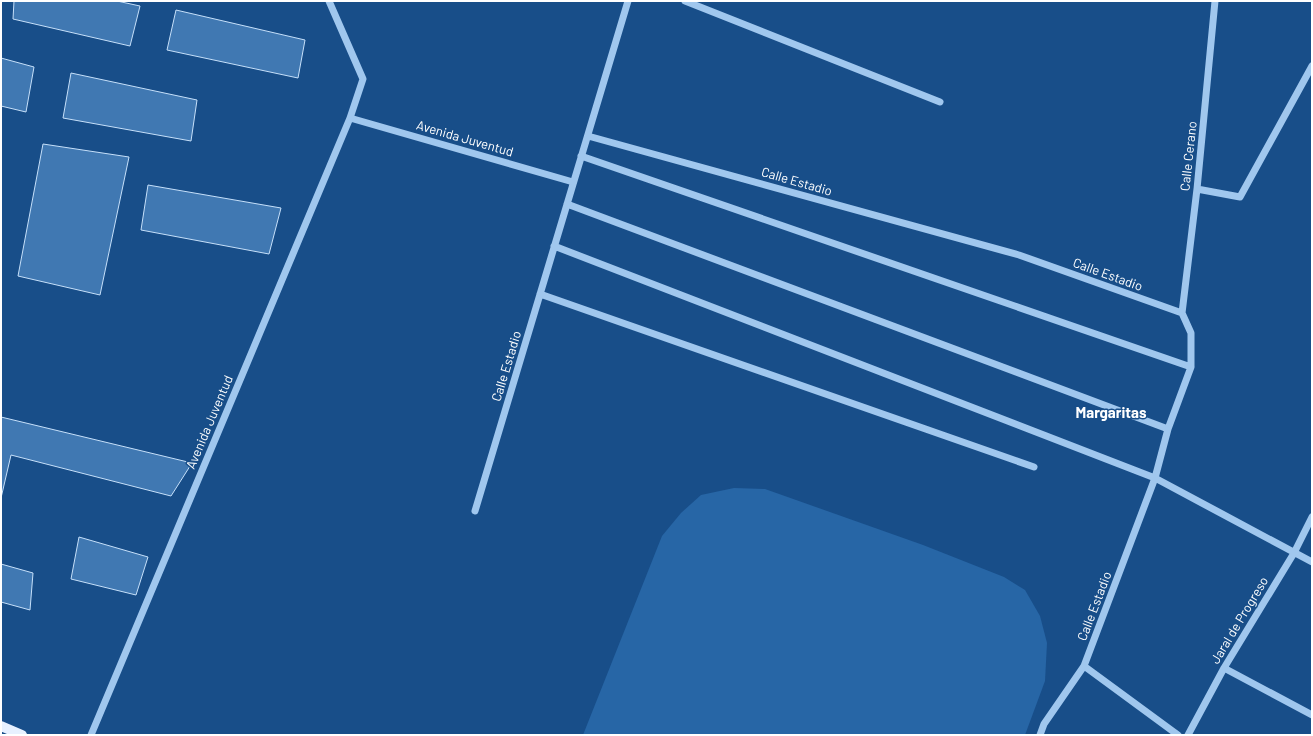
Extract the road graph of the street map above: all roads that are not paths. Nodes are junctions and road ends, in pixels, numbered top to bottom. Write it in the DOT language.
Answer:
graph roads {
  1 [pos="329,1"];
  2 [pos="628,1"];
  3 [pos="686,1"];
  4 [pos="1215,1"];
  5 [pos="1312,66"];
  6 [pos="940,102"];
  7 [pos="350,118"];
  8 [pos="588,136"];
  9 [pos="582,156"];
  10 [pos="574,182"];
  11 [pos="1197,189"];
  12 [pos="567,204"];
  13 [pos="554,246"];
  14 [pos="540,294"];
  15 [pos="1182,313"];
  16 [pos="1191,367"];
  17 [pos="1168,429"];
  18 [pos="1034,467"];
  19 [pos="1155,478"];
  20 [pos="475,511"];
  21 [pos="1312,517"];
  22 [pos="1294,552"];
  23 [pos="1312,562"];
  24 [pos="1084,666"];
  25 [pos="1224,668"];
  26 [pos="1312,715"];
  27 [pos="1,726"];
  28 [pos="22,735"];
  29 [pos="91,735"];
  30 [pos="1040,735"];
  31 [pos="1178,735"];
  32 [pos="1188,735"];
  1 -- 7 [label="street, Avenida Juventud"];
  2 -- 8 [label="street, Calle Estadio"];
  3 -- 6 [label="street"];
  4 -- 11 [label="street, Calle Cerano"];
  5 -- 11 [label="street"];
  7 -- 10 [label="street, Avenida Juventud"];
  7 -- 29 [label="street, Avenida Juventud"];
  8 -- 9 [label="street, Calle Estadio"];
  8 -- 15 [label="street, Calle Estadio"];
  9 -- 10 [label="street, Calle Estadio"];
  9 -- 16 [label="street"];
  10 -- 12 [label="street, Calle Estadio"];
  11 -- 15 [label="street, Calle Cerano"];
  12 -- 13 [label="street, Calle Estadio"];
  12 -- 17 [label="street"];
  13 -- 14 [label="street, Calle Estadio"];
  13 -- 19 [label="street"];
  14 -- 18 [label="street"];
  14 -- 20 [label="street, Calle Estadio"];
  15 -- 16 [label="street, Calle Estadio"];
  16 -- 17 [label="street, Calle Estadio"];
  17 -- 19 [label="street, Calle Estadio"];
  19 -- 22 [label="street"];
  19 -- 24 [label="street, Calle Estadio"];
  21 -- 22 [label="street, Jaral de Progreso"];
  22 -- 23 [label="street"];
  22 -- 25 [label="street, Jaral de Progreso"];
  24 -- 30 [label="street, Calle Estadio"];
  24 -- 31 [label="street"];
  25 -- 26 [label="street"];
  25 -- 32 [label="street, Jaral de Progreso"];
  27 -- 28 [label="main road"];
}
